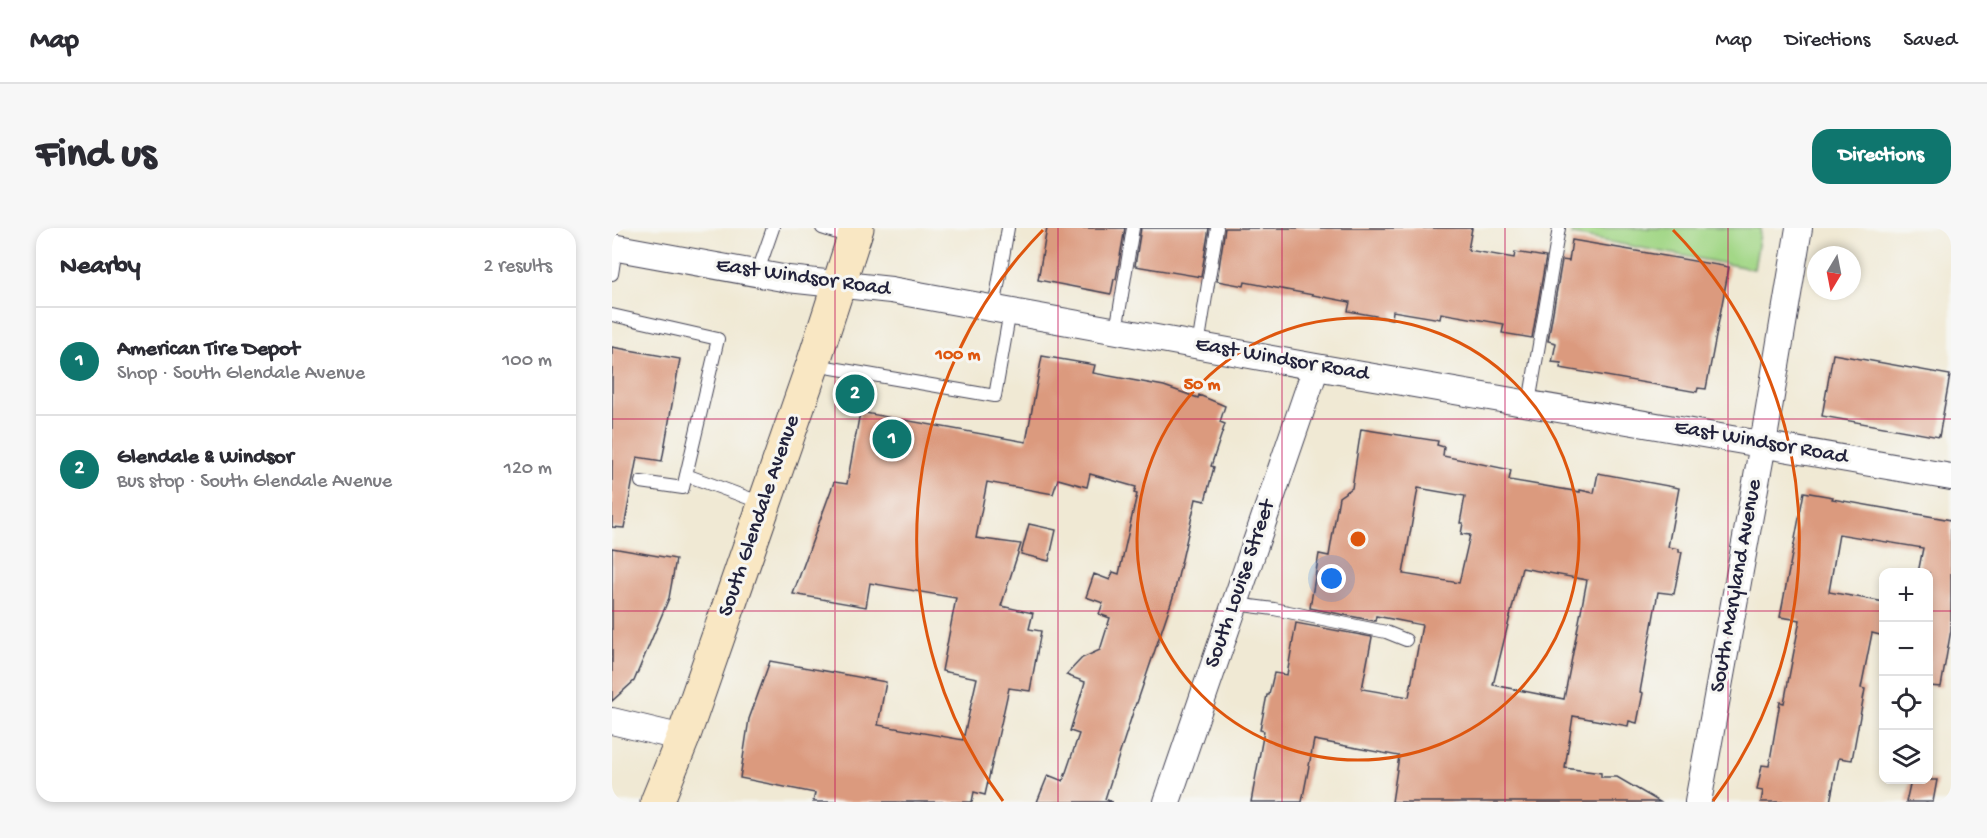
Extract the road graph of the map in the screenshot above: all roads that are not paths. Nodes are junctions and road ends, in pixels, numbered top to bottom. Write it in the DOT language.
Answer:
graph roads {
  1 [pos="773,228"];
  2 [pos="822,228"];
  3 [pos="1008,228"];
  4 [pos="1134,228"];
  5 [pos="1217,228"];
  6 [pos="1559,228"];
  7 [pos="1799,228"];
  8 [pos="856,233"];
  9 [pos="614,248"];
  10 [pos="612,274"];
  11 [pos="757,274"];
  12 [pos="839,283"];
  13 [pos="1002,310"];
  14 [pos="612,315"];
  15 [pos="1116,331"];
  16 [pos="1198,346"];
  17 [pos="813,364"];
  18 [pos="1316,367"];
  19 [pos="1529,404"];
  20 [pos="1763,444"];
  21 [pos="686,474"];
  22 [pos="1951,477"];
  23 [pos="640,482"];
  24 [pos="763,503"];
  25 [pos="1235,604"];
  26 [pos="1406,640"];
  27 [pos="612,721"];
  28 [pos="683,738"];
  29 [pos="657,802"];
  30 [pos="1167,802"];
  31 [pos="1698,802"];
  1 -- 11 [label="lane"];
  2 -- 8 [label="lane"];
  3 -- 13 [label="lane"];
  4 -- 15 [label="lane"];
  5 -- 16 [label="lane"];
  6 -- 19 [label="lane"];
  7 -- 20 [label="street, South Maryland Avenue"];
  8 -- 12 [label="main road, South Glendale Avenue"];
  9 -- 10 [label="lane"];
  9 -- 11 [label="street, East Windsor Road"];
  11 -- 12 [label="street, East Windsor Road"];
  12 -- 13 [label="street, East Windsor Road"];
  12 -- 17 [label="main road, South Glendale Avenue"];
  13 -- 15 [label="street, East Windsor Road"];
  13 -- 17 [label="lane"];
  14 -- 21 [label="lane"];
  15 -- 16 [label="street, East Windsor Road"];
  16 -- 18 [label="street, East Windsor Road"];
  17 -- 24 [label="main road, South Glendale Avenue"];
  18 -- 19 [label="street, East Windsor Road"];
  18 -- 25 [label="street, South Louise Street"];
  19 -- 20 [label="street, East Windsor Road"];
  20 -- 22 [label="street, East Windsor Road"];
  20 -- 31 [label="street, South Maryland Avenue"];
  21 -- 23 [label="lane"];
  21 -- 24 [label="lane"];
  24 -- 28 [label="main road, South Glendale Avenue"];
  25 -- 26 [label="lane"];
  25 -- 30 [label="street, South Louise Street"];
  27 -- 28 [label="street"];
  28 -- 29 [label="main road, South Glendale Avenue"];
}
